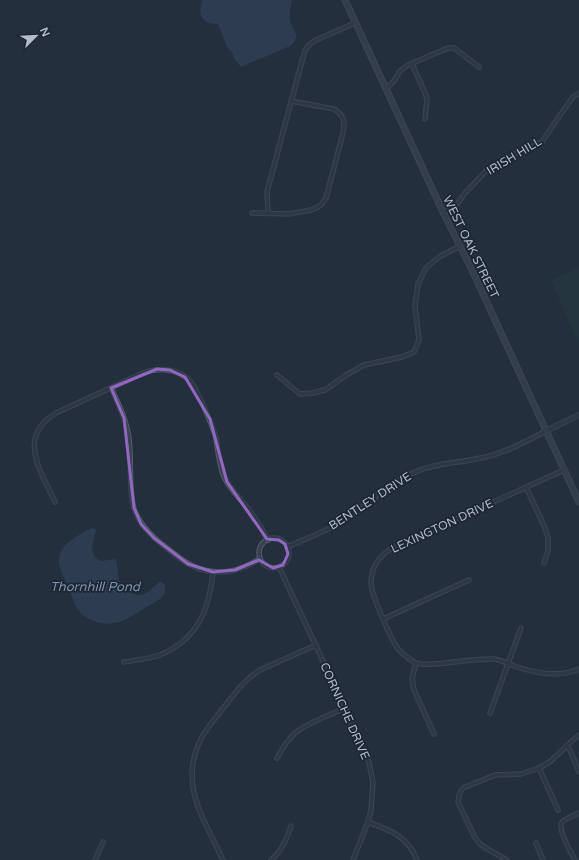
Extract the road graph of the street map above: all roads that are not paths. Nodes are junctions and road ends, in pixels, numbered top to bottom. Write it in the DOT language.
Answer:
graph roads {
  1 [pos="345,0"];
  2 [pos="355,23"];
  3 [pos="412,64"];
  4 [pos="479,67"];
  5 [pos="386,89"];
  6 [pos="579,93"];
  7 [pos="291,101"];
  8 [pos="425,119"];
  9 [pos="443,212"];
  10 [pos="252,213"];
  11 [pos="268,213"];
  12 [pos="460,246"];
  13 [pos="277,375"];
  14 [pos="111,388"];
  15 [pos="579,415"];
  16 [pos="546,431"];
  17 [pos="564,470"];
  18 [pos="526,487"];
  19 [pos="55,502"];
  20 [pos="579,502"];
  21 [pos="268,540"];
  22 [pos="287,547"];
  23 [pos="260,560"];
  24 [pos="544,563"];
  25 [pos="279,567"];
  26 [pos="213,572"];
  27 [pos="469,580"];
  28 [pos="384,619"];
  29 [pos="522,628"];
  30 [pos="316,644"];
  31 [pos="124,662"];
  32 [pos="416,663"];
  33 [pos="508,664"];
  34 [pos="579,669"];
  35 [pos="345,708"];
  36 [pos="490,712"];
  37 [pos="434,734"];
  38 [pos="579,735"];
  39 [pos="566,746"];
  40 [pos="277,758"];
  41 [pos="539,768"];
  42 [pos="579,771"];
  43 [pos="558,810"];
  44 [pos="579,813"];
  45 [pos="368,822"];
  46 [pos="291,826"];
  47 [pos="103,842"];
  48 [pos="536,843"];
  49 [pos="95,860"];
  50 [pos="223,860"];
  51 [pos="271,860"];
  52 [pos="353,860"];
  53 [pos="417,860"];
  54 [pos="507,860"];
  55 [pos="543,860"];
  56 [pos="575,860"];
  1 -- 2 [label="main road, WEST OAK STREET"];
  2 -- 5 [label="main road, WEST OAK STREET"];
  2 -- 7 [label="street"];
  3 -- 4 [label="street"];
  3 -- 5 [label="street"];
  3 -- 8 [label="street"];
  5 -- 9 [label="main road, WEST OAK STREET"];
  6 -- 9 [label="street, IRISH HILL"];
  7 -- 11 [label="street"];
  7 -- 11 [label="street"];
  9 -- 12 [label="main road, WEST OAK STREET"];
  10 -- 11 [label="street"];
  12 -- 13 [label="street"];
  12 -- 16 [label="main road, WEST OAK STREET"];
  14 -- 19 [label="street"];
  14 -- 21 [label="street"];
  14 -- 26 [label="street"];
  15 -- 16 [label="street"];
  16 -- 17 [label="main road, WEST OAK STREET"];
  16 -- 22 [label="street, BENTLEY DRIVE"];
  17 -- 18 [label="street, LEXINGTON DRIVE"];
  17 -- 20 [label="main road, WEST OAK STREET"];
  18 -- 24 [label="street"];
  18 -- 28 [label="street, LEXINGTON DRIVE"];
  21 -- 22 [label="street"];
  21 -- 23 [label="street"];
  22 -- 25 [label="street"];
  23 -- 25 [label="street"];
  23 -- 26 [label="street"];
  25 -- 30 [label="street, CORNICHE DRIVE"];
  26 -- 31 [label="street"];
  27 -- 28 [label="street"];
  28 -- 32 [label="street, LEXINGTON DRIVE"];
  29 -- 33 [label="street"];
  30 -- 35 [label="street, CORNICHE DRIVE"];
  30 -- 50 [label="street"];
  32 -- 33 [label="street"];
  32 -- 37 [label="street"];
  33 -- 34 [label="street"];
  33 -- 36 [label="street"];
  35 -- 40 [label="street"];
  35 -- 45 [label="street, CORNICHE DRIVE"];
  38 -- 39 [label="street"];
  39 -- 41 [label="street"];
  39 -- 42 [label="street"];
  41 -- 43 [label="street"];
  41 -- 54 [label="street"];
  44 -- 56 [label="street"];
  45 -- 52 [label="street, CORNICHE DRIVE"];
  45 -- 53 [label="street"];
  46 -- 51 [label="street"];
  47 -- 49 [label="street"];
  48 -- 55 [label="street"];
}
